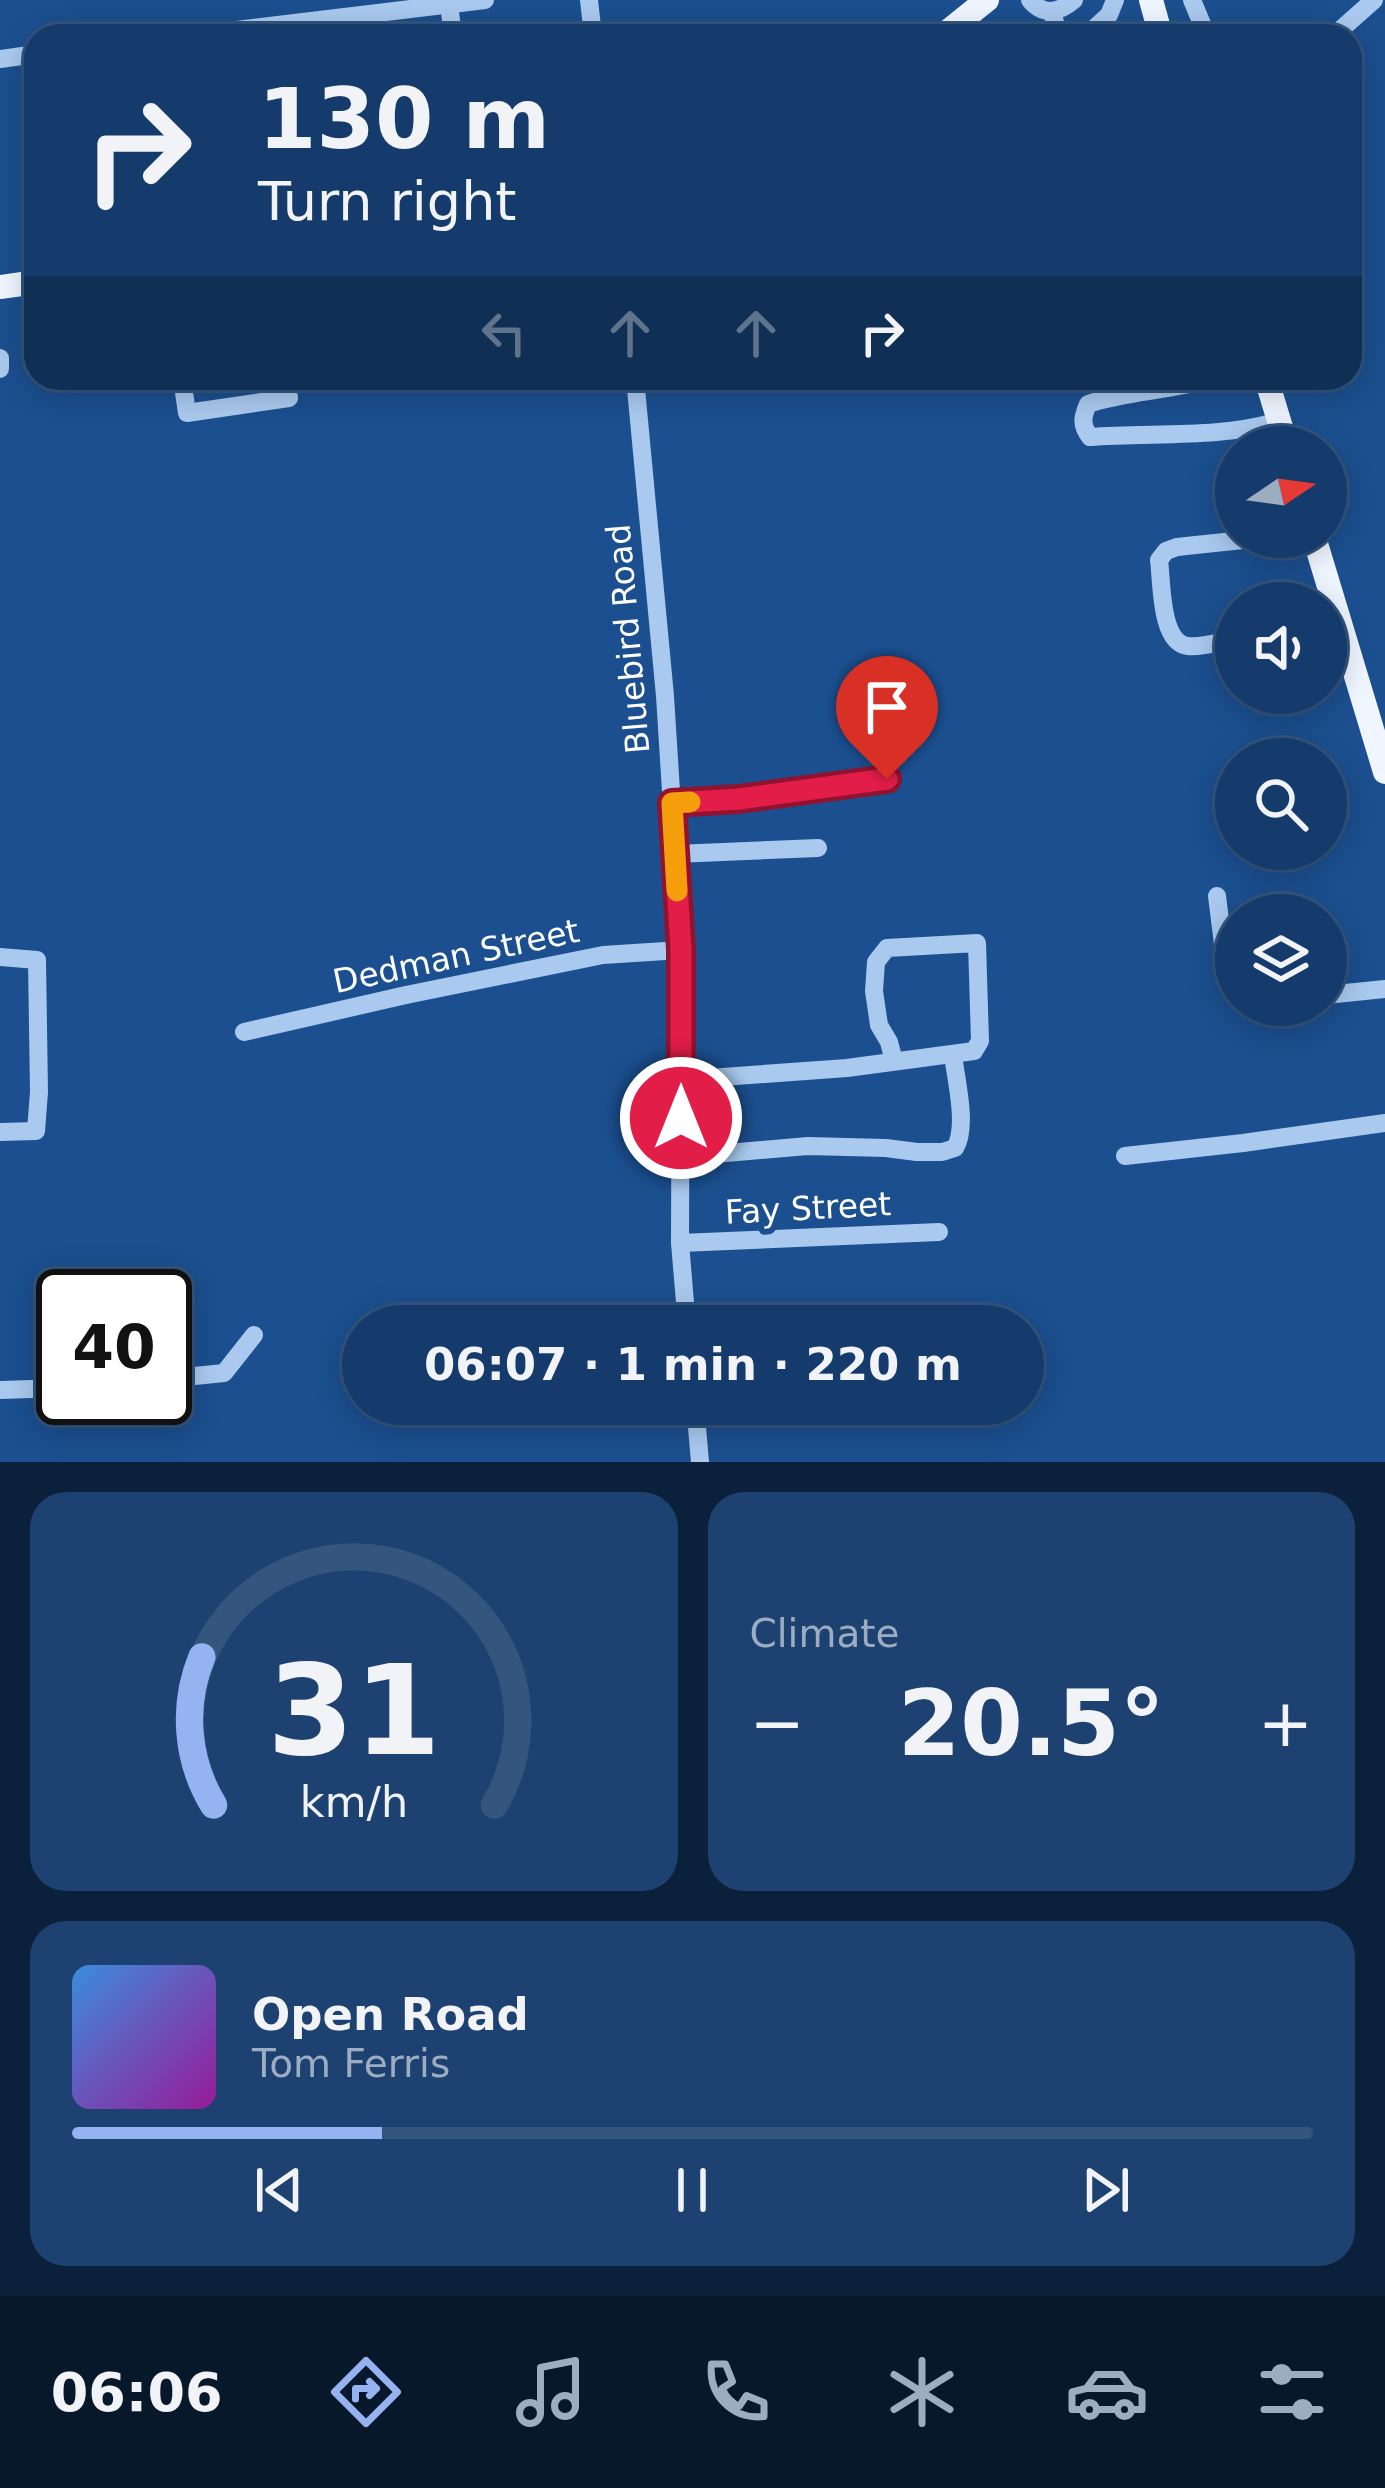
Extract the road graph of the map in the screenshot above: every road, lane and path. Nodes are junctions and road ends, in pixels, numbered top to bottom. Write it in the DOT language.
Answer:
graph roads {
  1 [pos="485,0"];
  2 [pos="987,0"];
  3 [pos="1030,0"];
  4 [pos="1073,0"];
  5 [pos="1374,0"];
  6 [pos="449,4"];
  7 [pos="1052,12"];
  8 [pos="285,24"];
  9 [pos="452,24"];
  10 [pos="957,24"];
  11 [pos="1055,24"];
  12 [pos="1347,24"];
  13 [pos="0,358"];
  14 [pos="0,369"];
  15 [pos="184,390"];
  16 [pos="287,390"];
  17 [pos="636,390"];
  18 [pos="1157,390"];
  19 [pos="1270,390"];
  20 [pos="1279,421"];
  21 [pos="1281,426"];
  22 [pos="1215,544"];
  23 [pos="1215,642"];
  24 [pos="1347,664"];
  25 [pos="1385,772"];
  26 [pos="887,779"];
  27 [pos="672,803"];
  28 [pos="818,848"];
  29 [pos="675,854"];
  30 [pos="681,950"];
  31 [pos="0,957"];
  32 [pos="1385,989"];
  33 [pos="1347,993"];
  34 [pos="244,1032"];
  35 [pos="953,1055"];
  36 [pos="894,1061"];
  37 [pos="681,1080"];
  38 [pos="1385,1123"];
  39 [pos="0,1132"];
  40 [pos="1124,1156"];
  41 [pos="680,1157"];
  42 [pos="939,1232"];
  43 [pos="680,1244"];
  44 [pos="685,1305"];
  45 [pos="254,1335"];
  46 [pos="192,1376"];
  47 [pos="36,1389"];
  48 [pos="0,1390"];
  49 [pos="697,1425"];
  50 [pos="700,1462"];
  1 -- 6 [label="street"];
  2 -- 10 [label="main road"];
  3 -- 7 [label="street"];
  4 -- 7 [label="street"];
  5 -- 12 [label="street"];
  6 -- 8 [label="street"];
  6 -- 9 [label="street"];
  7 -- 11 [label="street"];
  13 -- 14 [label="street"];
  15 -- 16 [label="street"];
  17 -- 27 [label="street, Bluebird Road"];
  18 -- 20 [label="street"];
  19 -- 20 [label="main road"];
  20 -- 21 [label="main road"];
  22 -- 23 [label="street"];
  24 -- 25 [label="main road"];
  26 -- 27 [label="street"];
  27 -- 29 [label="street, Bluebird Road"];
  28 -- 29 [label="street"];
  29 -- 30 [label="street, Bluebird Road"];
  30 -- 34 [label="street, Dedman Street"];
  30 -- 37 [label="street, Bluebird Road"];
  31 -- 39 [label="street"];
  32 -- 33 [label="street"];
  35 -- 36 [label="street"];
  35 -- 36 [label="street"];
  35 -- 41 [label="street"];
  36 -- 37 [label="street"];
  37 -- 41 [label="street, Bluebird Road"];
  38 -- 40 [label="street"];
  41 -- 43 [label="street, Bluebird Road"];
  42 -- 43 [label="street, Fay Street"];
  43 -- 44 [label="street, Bluebird Road"];
  45 -- 46 [label="street"];
  47 -- 48 [label="street"];
  49 -- 50 [label="street"];
}
